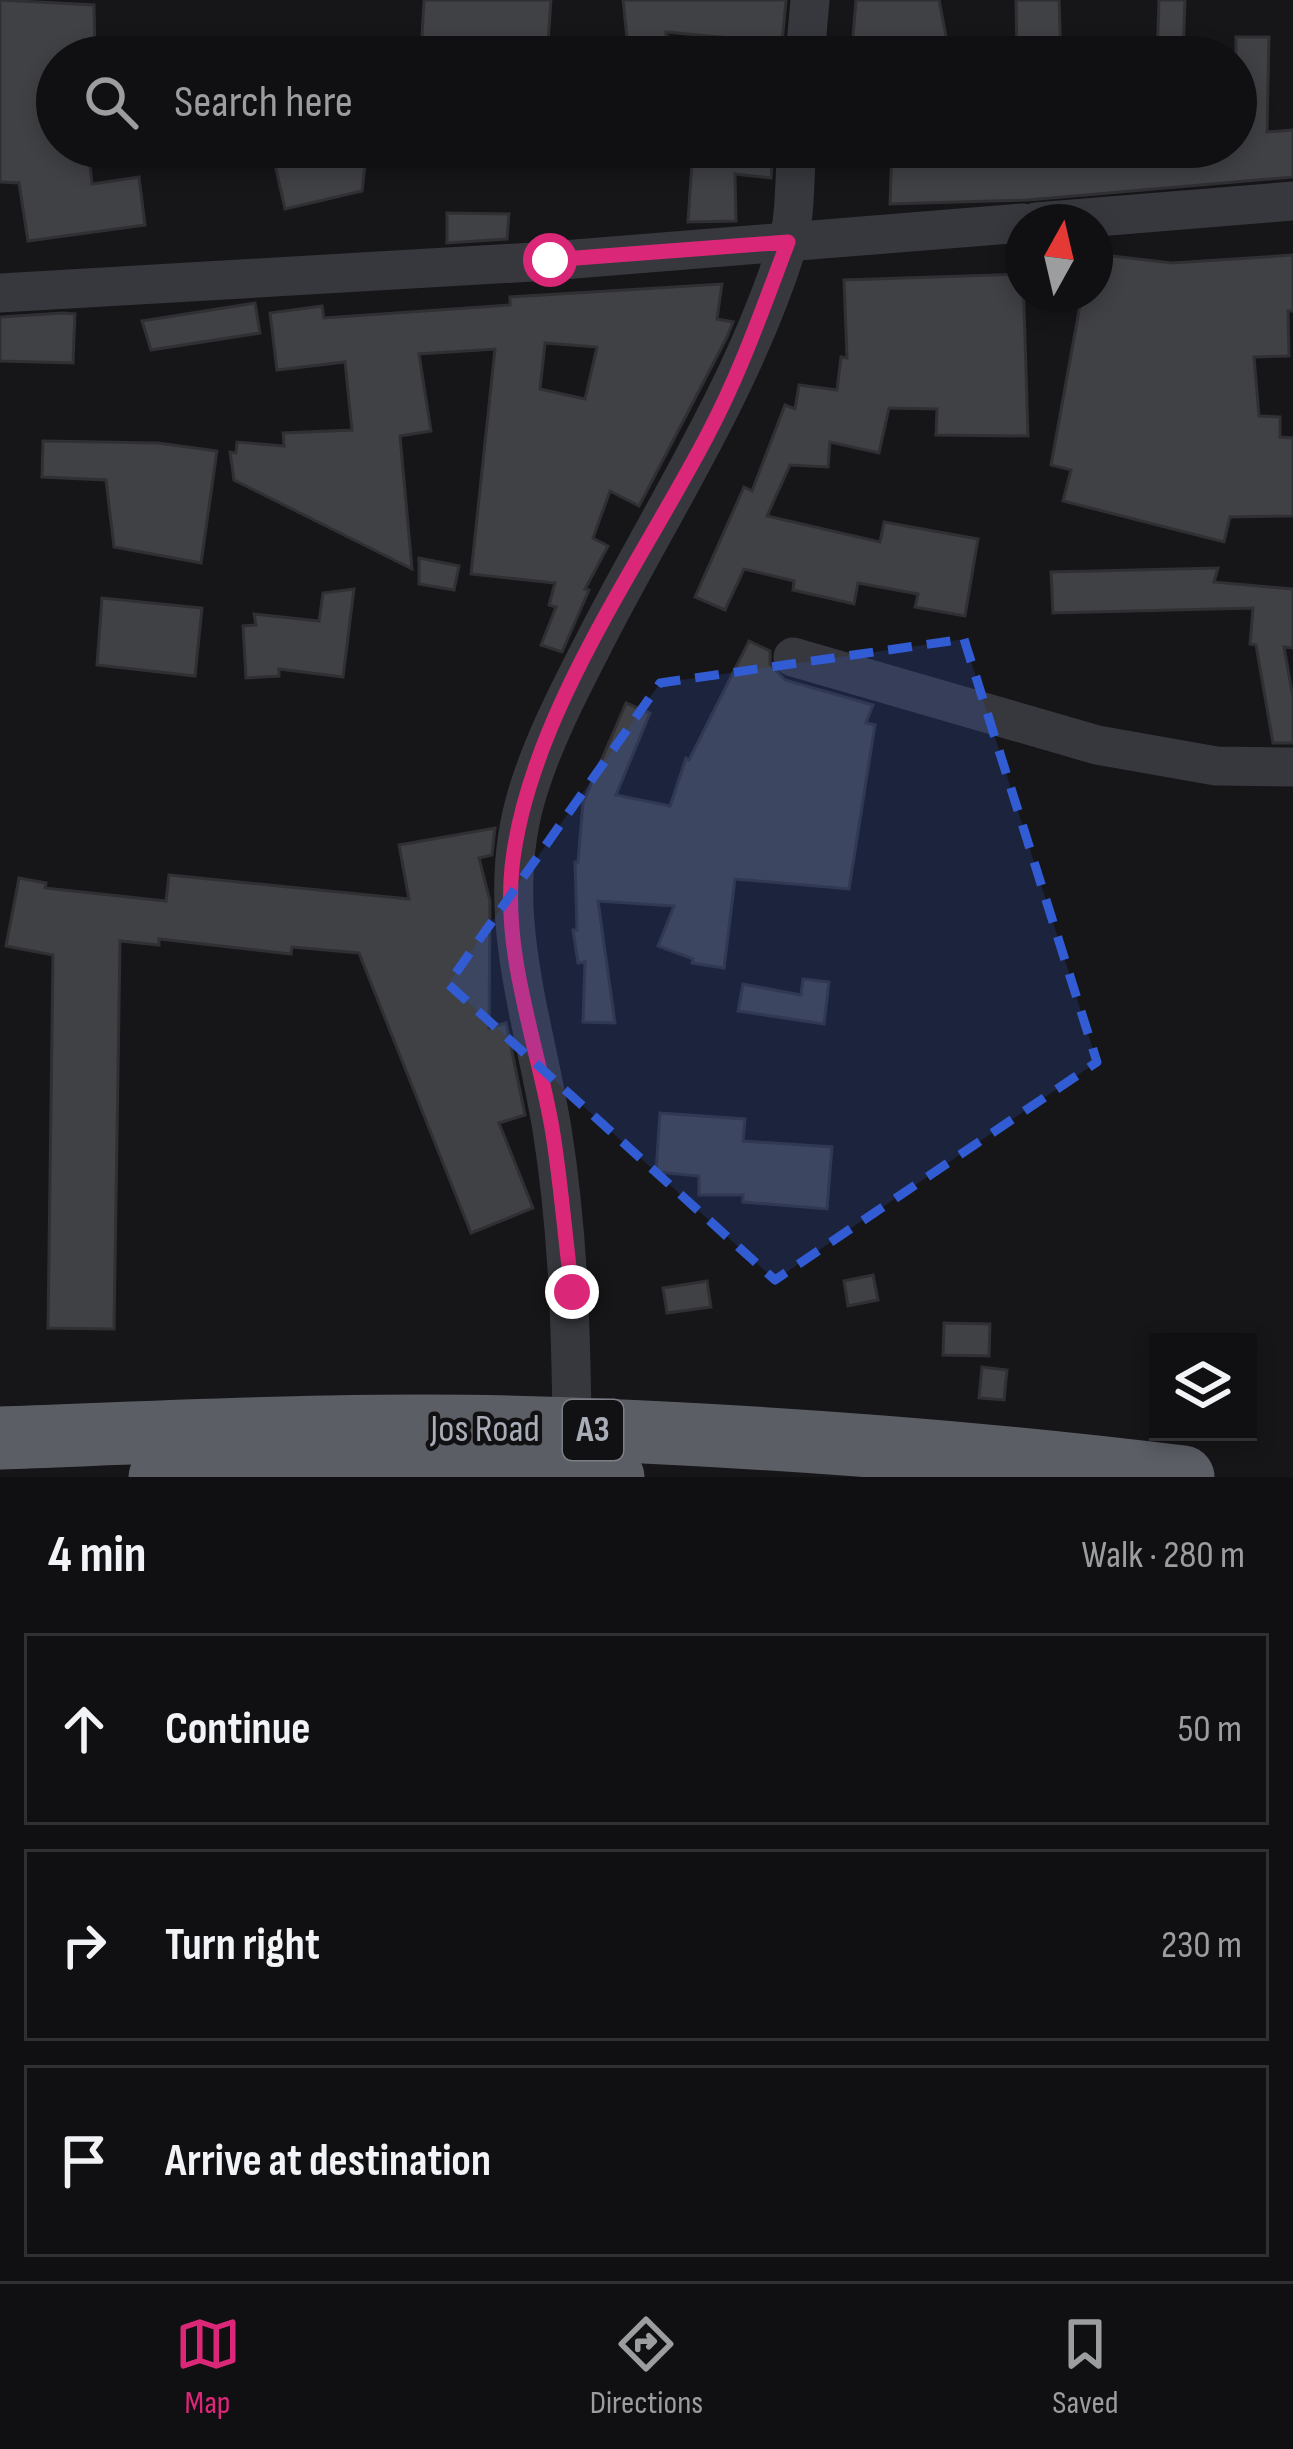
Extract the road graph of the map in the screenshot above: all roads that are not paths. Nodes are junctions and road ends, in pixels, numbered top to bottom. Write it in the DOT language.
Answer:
graph roads {
  1 [pos="810,0"];
  2 [pos="807,36"];
  3 [pos="795,168"];
  4 [pos="1293,201"];
  5 [pos="1113,216"];
  6 [pos="1005,224"];
  7 [pos="788,242"];
  8 [pos="0,293"];
  9 [pos="794,657"];
  10 [pos="1293,767"];
  11 [pos="572,1429"];
  12 [pos="0,1438"];
  13 [pos="160,1477"];
  14 [pos="613,1477"];
  15 [pos="1183,1477"];
  1 -- 2 [label="street"];
  3 -- 7 [label="street"];
  4 -- 5 [label="street"];
  6 -- 7 [label="street"];
  7 -- 8 [label="street"];
  7 -- 11 [label="street"];
  9 -- 10 [label="street"];
  11 -- 12 [label="highway, Jos Road / A3"];
  11 -- 15 [label="highway, Jos Road / A3"];
  13 -- 14 [label="highway, Jos Road / A3"];
}
